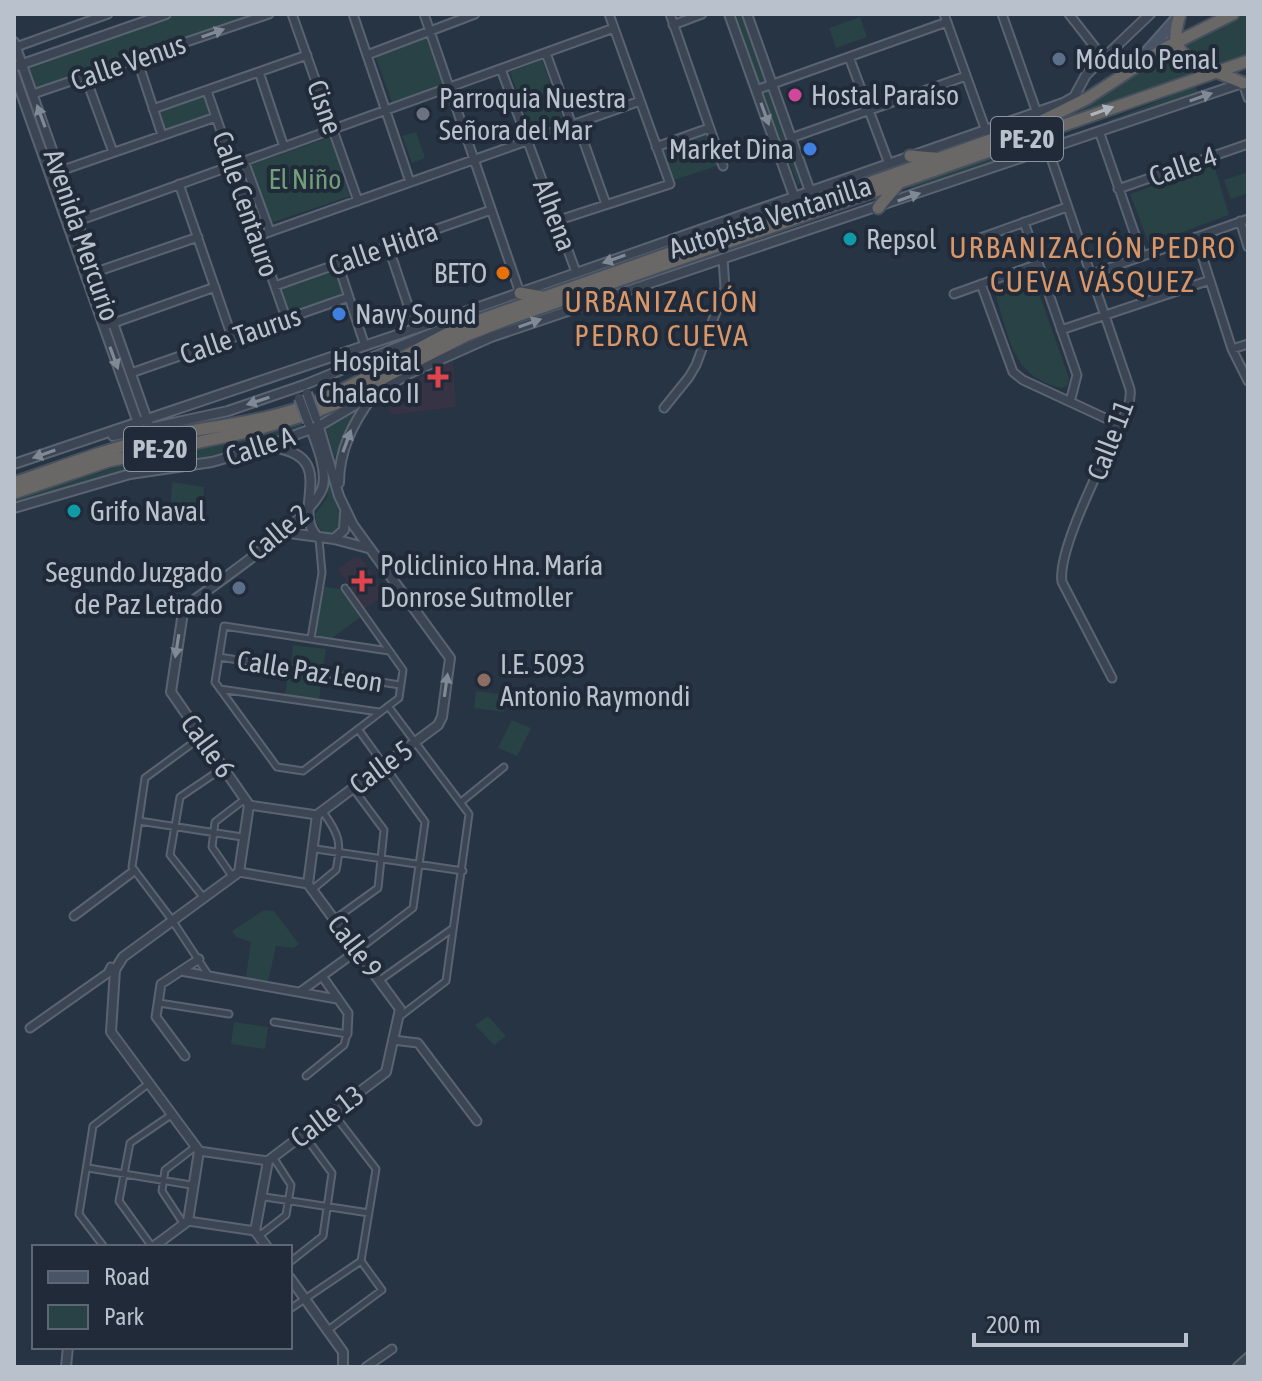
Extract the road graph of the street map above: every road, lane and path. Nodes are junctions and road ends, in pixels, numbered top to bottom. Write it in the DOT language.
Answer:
graph roads {
  1 [pos="108,14"];
  2 [pos="166,14"];
  3 [pos="269,14"];
  4 [pos="292,14"];
  5 [pos="353,14"];
  6 [pos="424,14"];
  7 [pos="475,14"];
  8 [pos="609,14"];
  9 [pos="670,14"];
  10 [pos="702,14"];
  11 [pos="729,14"];
  12 [pos="747,14"];
  13 [pos="1002,14"];
  14 [pos="1069,14"];
  15 [pos="1150,14"];
  16 [pos="1180,14"];
  17 [pos="1233,14"];
  18 [pos="945,18"];
  19 [pos="673,25"];
  20 [pos="614,28"];
  21 [pos="430,31"];
  22 [pos="1176,42"];
  23 [pos="15,44"];
  24 [pos="546,53"];
  25 [pos="307,55"];
  26 [pos="367,55"];
  27 [pos="849,57"];
  28 [pos="137,59"];
  29 [pos="1104,59"];
  30 [pos="1248,61"];
  31 [pos="1133,67"];
  32 [pos="17,68"];
  33 [pos="501,69"];
  34 [pos="1218,71"];
  35 [pos="259,72"];
  36 [pos="85,76"];
  37 [pos="966,76"];
  38 [pos="1245,82"];
  39 [pos="772,85"];
  40 [pos="449,87"];
  41 [pos="756,90"];
  42 [pos="207,91"];
  43 [pos="33,94"];
  44 [pos="1248,98"];
  45 [pos="640,101"];
  46 [pos="153,109"];
  47 [pos="386,110"];
  48 [pos="870,111"];
  49 [pos="1037,113"];
  50 [pos="216,117"];
  51 [pos="575,124"];
  52 [pos="709,128"];
  53 [pos="333,129"];
  54 [pos="986,131"];
  55 [pos="1099,131"];
  56 [pos="162,135"];
  57 [pos="791,138"];
  58 [pos="527,141"];
  59 [pos="1248,144"];
  60 [pos="284,147"];
  61 [pos="656,147"];
  62 [pos="1048,149"];
  63 [pos="113,152"];
  64 [pos="910,156"];
  65 [pos="939,159"];
  66 [pos="474,160"];
  67 [pos="244,161"];
  68 [pos="889,164"];
  69 [pos="233,165"];
  70 [pos="723,166"];
  71 [pos="60,171"];
  72 [pos="410,182"];
  73 [pos="179,184"];
  74 [pos="898,184"];
  75 [pos="1118,189"];
  76 [pos="69,195"];
  77 [pos="58,199"];
  78 [pos="358,201"];
  79 [pos="814,202"];
  80 [pos="606,204"];
  81 [pos="1067,207"];
  82 [pos="798,208"];
  83 [pos="878,208"];
  84 [pos="491,210"];
  85 [pos="1244,220"];
  86 [pos="78,221"];
  87 [pos="556,221"];
  88 [pos="1024,222"];
  89 [pos="270,232"];
  90 [pos="258,236"];
  91 [pos="198,237"];
  92 [pos="1196,237"];
  93 [pos="388,246"];
  94 [pos="958,246"];
  95 [pos="1248,247"];
  96 [pos="1142,255"];
  97 [pos="723,258"];
  98 [pos="338,264"];
  99 [pos="1038,264"];
  100 [pos="96,272"];
  101 [pos="576,272"];
  102 [pos="1092,274"];
  103 [pos="86,276"];
  104 [pos="1210,280"];
  105 [pos="981,284"];
  106 [pos="275,286"];
  107 [pos="215,287"];
  108 [pos="520,293"];
  109 [pos="954,294"];
  110 [pos="349,297"];
  111 [pos="543,297"];
  112 [pos="1106,314"];
  113 [pos="456,315"];
  114 [pos="286,318"];
  115 [pos="113,324"];
  116 [pos="103,327"];
  117 [pos="416,329"];
  118 [pos="1061,330"];
  119 [pos="232,337"];
  120 [pos="1248,344"];
  121 [pos="365,346"];
  122 [pos="1232,349"];
  123 [pos="131,373"];
  124 [pos="1248,381"];
  125 [pos="376,393"];
  126 [pos="1070,402"];
  127 [pos="308,408"];
  128 [pos="664,408"];
  129 [pos="144,425"];
  130 [pos="1120,425"];
  131 [pos="267,446"];
  132 [pos="14,464"];
  133 [pos="14,483"];
  134 [pos="14,493"];
  135 [pos="339,496"];
  136 [pos="14,508"];
  137 [pos="309,509"];
  138 [pos="345,511"];
  139 [pos="282,532"];
  140 [pos="319,538"];
  141 [pos="334,539"];
  142 [pos="369,548"];
  143 [pos="345,588"];
  144 [pos="311,638"];
  145 [pos="389,651"];
  146 [pos="219,657"];
  147 [pos="1112,678"];
  148 [pos="400,685"];
  149 [pos="170,687"];
  150 [pos="220,689"];
  151 [pos="388,706"];
  152 [pos="380,712"];
  153 [pos="358,729"];
  154 [pos="201,737"];
  155 [pos="416,742"];
  156 [pos="385,765"];
  157 [pos="504,767"];
  158 [pos="223,768"];
  159 [pos="350,790"];
  160 [pos="247,802"];
  161 [pos="461,802"];
  162 [pos="320,813"];
  163 [pos="139,821"];
  164 [pos="174,829"];
  165 [pos="213,834"];
  166 [pos="242,837"];
  167 [pos="316,849"];
  168 [pos="339,853"];
  169 [pos="382,859"];
  170 [pos="419,865"];
  171 [pos="133,869"];
  172 [pos="463,871"];
  173 [pos="236,874"];
  174 [pos="310,887"];
  175 [pos="203,897"];
  176 [pos="74,916"];
  177 [pos="335,919"];
  178 [pos="172,920"];
  179 [pos="453,929"];
  180 [pos="358,950"];
  181 [pos="199,959"];
  182 [pos="113,968"];
  183 [pos="181,971"];
  184 [pos="209,976"];
  185 [pos="322,976"];
  186 [pos="380,980"];
  187 [pos="300,992"];
  188 [pos="337,999"];
  189 [pos="159,1003"];
  190 [pos="399,1013"];
  191 [pos="229,1014"];
  192 [pos="274,1022"];
  193 [pos="30,1028"];
  194 [pos="347,1034"];
  195 [pos="393,1040"];
  196 [pos="185,1056"];
  197 [pos="306,1076"];
  198 [pos="149,1083"];
  199 [pos="333,1112"];
  200 [pos="171,1115"];
  201 [pos="477,1121"];
  202 [pos="304,1134"];
  203 [pos="197,1148"];
  204 [pos="270,1159"];
  205 [pos="88,1168"];
  206 [pos="123,1174"];
  207 [pos="163,1180"];
  208 [pos="191,1185"];
  209 [pos="265,1197"];
  210 [pos="288,1201"];
  211 [pos="328,1207"];
  212 [pos="369,1213"];
  213 [pos="186,1222"];
  214 [pos="257,1234"];
  215 [pos="102,1245"];
  216 [pos="150,1245"];
  217 [pos="152,1245"];
  218 [pos="265,1245"];
  219 [pos="292,1260"];
  220 [pos="361,1261"];
  221 [pos="292,1281"];
  222 [pos="305,1298"];
  223 [pos="292,1308"];
  224 [pos="328,1330"];
  225 [pos="392,1349"];
  226 [pos="1248,1357"];
  227 [pos="343,1367"];
  228 [pos="366,1367"];
  229 [pos="1237,1367"];
  1 -- 23 [label="street"];
  2 -- 32 [label="street"];
  28 -- 3 [label="street, Calle Venus, one-way"];
  4 -- 25 [label="street, Cisne"];
  5 -- 26 [label="street"];
  6 -- 21 [label="street"];
  7 -- 21 [label="street"];
  8 -- 20 [label="street"];
  9 -- 19 [label="street"];
  10 -- 19 [label="street"];
  11 -- 41 [label="street"];
  12 -- 39 [label="street"];
  13 -- 49 [label="street"];
  14 -- 29 [label="street"];
  15 -- 29 [label="street, Autopista Ventanilla"];
  16 -- 22 [label="highway"];
  16 -- 31 [label="main road"];
  17 -- 22 [label="highway, PE-20"];
  18 -- 27 [label="street"];
  18 -- 37 [label="street"];
  19 -- 52 [label="street"];
  20 -- 24 [label="street"];
  20 -- 45 [label="street"];
  21 -- 26 [label="street"];
  21 -- 40 [label="street"];
  22 -- 31 [label="highway, PE-20"];
  22 -- 34 [label="highway"];
  23 -- 32 [label="street, Avenida Mercurio"];
  24 -- 33 [label="street"];
  24 -- 51 [label="street"];
  25 -- 35 [label="street"];
  25 -- 53 [label="street, Cisne"];
  26 -- 47 [label="street"];
  27 -- 39 [label="street"];
  27 -- 48 [label="street"];
  28 -- 36 [label="street, Calle Venus"];
  28 -- 46 [label="street"];
  29 -- 49 [label="street, Autopista Ventanilla"];
  30 -- 34 [label="highway, PE-20"];
  31 -- 65 [label="highway, PE-20"];
  32 -- 43 [label="street, Avenida Mercurio"];
  32 -- 77 [label="street, Avenida Mercurio"];
  33 -- 40 [label="street"];
  33 -- 58 [label="street, Alhena"];
  34 -- 38 [label="highway"];
  74 -- 34 [label="highway, PE-20, one-way"];
  35 -- 42 [label="street"];
  35 -- 60 [label="street"];
  36 -- 43 [label="street, Calle Venus"];
  36 -- 63 [label="street"];
  37 -- 48 [label="street"];
  37 -- 54 [label="street"];
  38 -- 44 [label="street"];
  55 -- 38 [label="street, Autopista Ventanilla, one-way"];
  39 -- 41 [label="street"];
  39 -- 57 [label="street"];
  40 -- 47 [label="street"];
  40 -- 66 [label="street"];
  41 -- 82 [label="street, one-way"];
  42 -- 46 [label="street"];
  42 -- 50 [label="street, Calle Centauro"];
  71 -- 43 [label="street, Avenida Mercurio, one-way"];
  45 -- 51 [label="street"];
  45 -- 61 [label="street"];
  46 -- 56 [label="street"];
  47 -- 53 [label="street"];
  47 -- 72 [label="street"];
  48 -- 57 [label="street"];
  48 -- 68 [label="street"];
  49 -- 54 [label="street, Autopista Ventanilla"];
  50 -- 56 [label="street"];
  50 -- 69 [label="street, Calle Centauro"];
  51 -- 58 [label="street"];
  51 -- 80 [label="street"];
  52 -- 61 [label="street"];
  52 -- 70 [label="street"];
  53 -- 60 [label="street"];
  53 -- 78 [label="street, Cisne"];
  54 -- 64 [label="street, Autopista Ventanilla"];
  55 -- 62 [label="street, Autopista Ventanilla"];
  55 -- 75 [label="street"];
  56 -- 63 [label="street"];
  57 -- 79 [label="street"];
  58 -- 66 [label="street"];
  58 -- 87 [label="street, Alhena"];
  59 -- 75 [label="street, Calle 4"];
  60 -- 67 [label="street"];
  61 -- 80 [label="street"];
  62 -- 81 [label="street, Calle 11"];
  83 -- 62 [label="street, Autopista Ventanilla, one-way"];
  63 -- 71 [label="street"];
  64 -- 65 [label="highway"];
  64 -- 68 [label="street, Autopista Ventanilla"];
  65 -- 79 [label="highway, PE-20"];
  66 -- 72 [label="street"];
  66 -- 84 [label="street"];
  67 -- 69 [label="street"];
  67 -- 89 [label="street"];
  68 -- 79 [label="street, Autopista Ventanilla"];
  69 -- 73 [label="street"];
  69 -- 90 [label="street, Calle Centauro"];
  71 -- 76 [label="street, Avenida Mercurio"];
  72 -- 78 [label="street"];
  73 -- 86 [label="street"];
  73 -- 91 [label="street"];
  74 -- 79 [label="highway, PE-20"];
  74 -- 83 [label="highway"];
  75 -- 96 [label="street"];
  76 -- 77 [label="street"];
  76 -- 86 [label="street, Avenida Mercurio"];
  77 -- 103 [label="street, Avenida Mercurio"];
  78 -- 89 [label="street"];
  79 -- 82 [label="highway, Autopista Ventanilla / PE-20"];
  79 -- 82 [label="street, Autopista Ventanilla"];
  80 -- 87 [label="street"];
  81 -- 88 [label="street"];
  81 -- 102 [label="street, Calle 11"];
  82 -- 101 [label="street, Autopista Ventanilla, one-way"];
  82 -- 111 [label="highway, Autopista Ventanilla / PE-20"];
  82 -- 127 [label="highway, Autopista Ventanilla / PE-20"];
  83 -- 97 [label="street, Autopista Ventanilla"];
  84 -- 93 [label="street, Calle Hidra"];
  84 -- 108 [label="street"];
  85 -- 92 [label="street"];
  85 -- 95 [label="street"];
  86 -- 100 [label="street, Avenida Mercurio"];
  87 -- 101 [label="street, Alhena"];
  88 -- 94 [label="street"];
  88 -- 99 [label="street"];
  89 -- 90 [label="street"];
  90 -- 106 [label="street, Calle Centauro"];
  91 -- 100 [label="street"];
  91 -- 107 [label="street"];
  92 -- 96 [label="street"];
  92 -- 104 [label="street"];
  93 -- 98 [label="street, Calle Hidra"];
  93 -- 117 [label="street"];
  96 -- 102 [label="street"];
  125 -- 97 [label="street, Autopista Ventanilla, one-way"];
  97 -- 128 [label="street"];
  98 -- 106 [label="street, Calle Hidra"];
  98 -- 110 [label="street"];
  99 -- 105 [label="street"];
  99 -- 118 [label="street"];
  100 -- 103 [label="street"];
  100 -- 115 [label="street, Avenida Mercurio"];
  101 -- 108 [label="street, Autopista Ventanilla"];
  102 -- 112 [label="street, Calle 11"];
  103 -- 116 [label="street, Avenida Mercurio"];
  104 -- 112 [label="street"];
  104 -- 122 [label="street"];
  105 -- 109 [label="street"];
  105 -- 126 [label="street"];
  106 -- 114 [label="street, Calle Centauro"];
  107 -- 115 [label="street"];
  107 -- 119 [label="street"];
  108 -- 111 [label="highway"];
  108 -- 113 [label="street, Autopista Ventanilla"];
  110 -- 114 [label="street, Calle Taurus"];
  110 -- 121 [label="street"];
  111 -- 127 [label="highway, Autopista Ventanilla / PE-20"];
  112 -- 118 [label="street"];
  112 -- 130 [label="street, Calle 11"];
  113 -- 117 [label="street, Autopista Ventanilla"];
  113 -- 127 [label="street, Autopista Ventanilla"];
  114 -- 119 [label="street, Calle Taurus"];
  115 -- 116 [label="street"];
  115 -- 123 [label="street, Avenida Mercurio"];
  116 -- 129 [label="street, Avenida Mercurio, one-way"];
  117 -- 121 [label="street, Autopista Ventanilla"];
  118 -- 126 [label="street"];
  119 -- 123 [label="street, Calle Taurus"];
  120 -- 122 [label="street"];
  121 -- 129 [label="street, Autopista Ventanilla"];
  122 -- 124 [label="street"];
  123 -- 129 [label="street, Avenida Mercurio"];
  125 -- 127 [label="street, Autopista Ventanilla"];
  135 -- 125 [label="street, one-way"];
  126 -- 130 [label="street"];
  127 -- 129 [label="street, Autopista Ventanilla, one-way"];
  127 -- 131 [label="street, Calle A"];
  127 -- 133 [label="highway, PE-20"];
  127 -- 134 [label="highway, PE-20"];
  127 -- 135 [label="street"];
  127 -- 137 [label="street, Calle 2"];
  129 -- 132 [label="street, one-way"];
  130 -- 147 [label="street, Calle 11"];
  131 -- 136 [label="street, Calle A"];
  131 -- 137 [label="street"];
  135 -- 138 [label="street"];
  137 -- 139 [label="street, Calle 2"];
  137 -- 140 [label="street"];
  138 -- 141 [label="street"];
  138 -- 142 [label="street"];
  139 -- 140 [label="street"];
  139 -- 149 [label="street, Calle 2, one-way"];
  140 -- 141 [label="street"];
  140 -- 144 [label="street"];
  141 -- 142 [label="street"];
  155 -- 142 [label="street, Calle 5, one-way"];
  143 -- 145 [label="street"];
  144 -- 145 [label="street"];
  144 -- 146 [label="street"];
  145 -- 148 [label="street"];
  146 -- 148 [label="street, Calle Paz Leon"];
  146 -- 150 [label="street"];
  148 -- 151 [label="street"];
  149 -- 154 [label="street, Calle 6"];
  150 -- 152 [label="street"];
  150 -- 153 [label="street"];
  151 -- 152 [label="street"];
  151 -- 155 [label="street"];
  152 -- 153 [label="street"];
  153 -- 156 [label="street"];
  154 -- 158 [label="street, Calle 6"];
  154 -- 163 [label="street"];
  155 -- 156 [label="street, Calle 5"];
  155 -- 161 [label="street"];
  156 -- 159 [label="street, Calle 5"];
  156 -- 170 [label="street"];
  157 -- 161 [label="street"];
  158 -- 160 [label="street, Calle 6"];
  158 -- 164 [label="street"];
  159 -- 162 [label="street, Calle 5"];
  159 -- 169 [label="street"];
  160 -- 162 [label="street"];
  160 -- 165 [label="street"];
  160 -- 173 [label="street"];
  161 -- 172 [label="street"];
  162 -- 168 [label="street"];
  162 -- 174 [label="street"];
  163 -- 164 [label="street"];
  163 -- 171 [label="street"];
  164 -- 165 [label="street"];
  164 -- 175 [label="street"];
  165 -- 166 [label="street"];
  165 -- 173 [label="street"];
  167 -- 168 [label="street"];
  168 -- 169 [label="street"];
  168 -- 174 [label="street"];
  169 -- 170 [label="street"];
  169 -- 177 [label="street"];
  170 -- 172 [label="street"];
  170 -- 180 [label="street"];
  171 -- 176 [label="street"];
  171 -- 178 [label="street"];
  172 -- 179 [label="street"];
  173 -- 174 [label="street"];
  173 -- 175 [label="street"];
  174 -- 177 [label="street, Calle 9"];
  175 -- 178 [label="street"];
  177 -- 180 [label="street, Calle 9"];
  178 -- 181 [label="street"];
  178 -- 182 [label="street"];
  179 -- 186 [label="street"];
  179 -- 190 [label="street"];
  180 -- 185 [label="street"];
  180 -- 186 [label="street, Calle 9"];
  181 -- 183 [label="street"];
  181 -- 184 [label="street"];
  182 -- 193 [label="street"];
  182 -- 198 [label="street"];
  183 -- 184 [label="street"];
  183 -- 189 [label="street"];
  184 -- 187 [label="street"];
  185 -- 187 [label="street"];
  185 -- 188 [label="street"];
  186 -- 190 [label="street, Calle 9"];
  187 -- 188 [label="street"];
  188 -- 194 [label="street"];
  189 -- 191 [label="street"];
  189 -- 196 [label="street"];
  190 -- 195 [label="street"];
  192 -- 194 [label="street"];
  194 -- 197 [label="street"];
  195 -- 199 [label="street, Calle 13"];
  195 -- 201 [label="street"];
  198 -- 200 [label="street"];
  198 -- 205 [label="street"];
  199 -- 202 [label="street, Calle 13"];
  199 -- 212 [label="street"];
  200 -- 203 [label="street"];
  200 -- 206 [label="street"];
  202 -- 204 [label="street, Calle 13"];
  202 -- 211 [label="street"];
  203 -- 204 [label="street"];
  203 -- 207 [label="street"];
  203 -- 213 [label="street"];
  204 -- 210 [label="street"];
  204 -- 214 [label="street"];
  205 -- 206 [label="street"];
  205 -- 215 [label="street"];
  206 -- 207 [label="street"];
  206 -- 216 [label="street"];
  207 -- 208 [label="street"];
  207 -- 213 [label="street"];
  209 -- 210 [label="street"];
  210 -- 211 [label="street"];
  210 -- 214 [label="street"];
  211 -- 212 [label="street"];
  211 -- 219 [label="street"];
  212 -- 220 [label="street"];
  213 -- 214 [label="street"];
  213 -- 217 [label="street"];
  214 -- 218 [label="street"];
  220 -- 222 [label="street"];
  220 -- 224 [label="street"];
  221 -- 222 [label="street"];
  222 -- 223 [label="street"];
  222 -- 224 [label="street"];
  224 -- 227 [label="street"];
  225 -- 228 [label="street"];
  226 -- 229 [label="street"];
}
